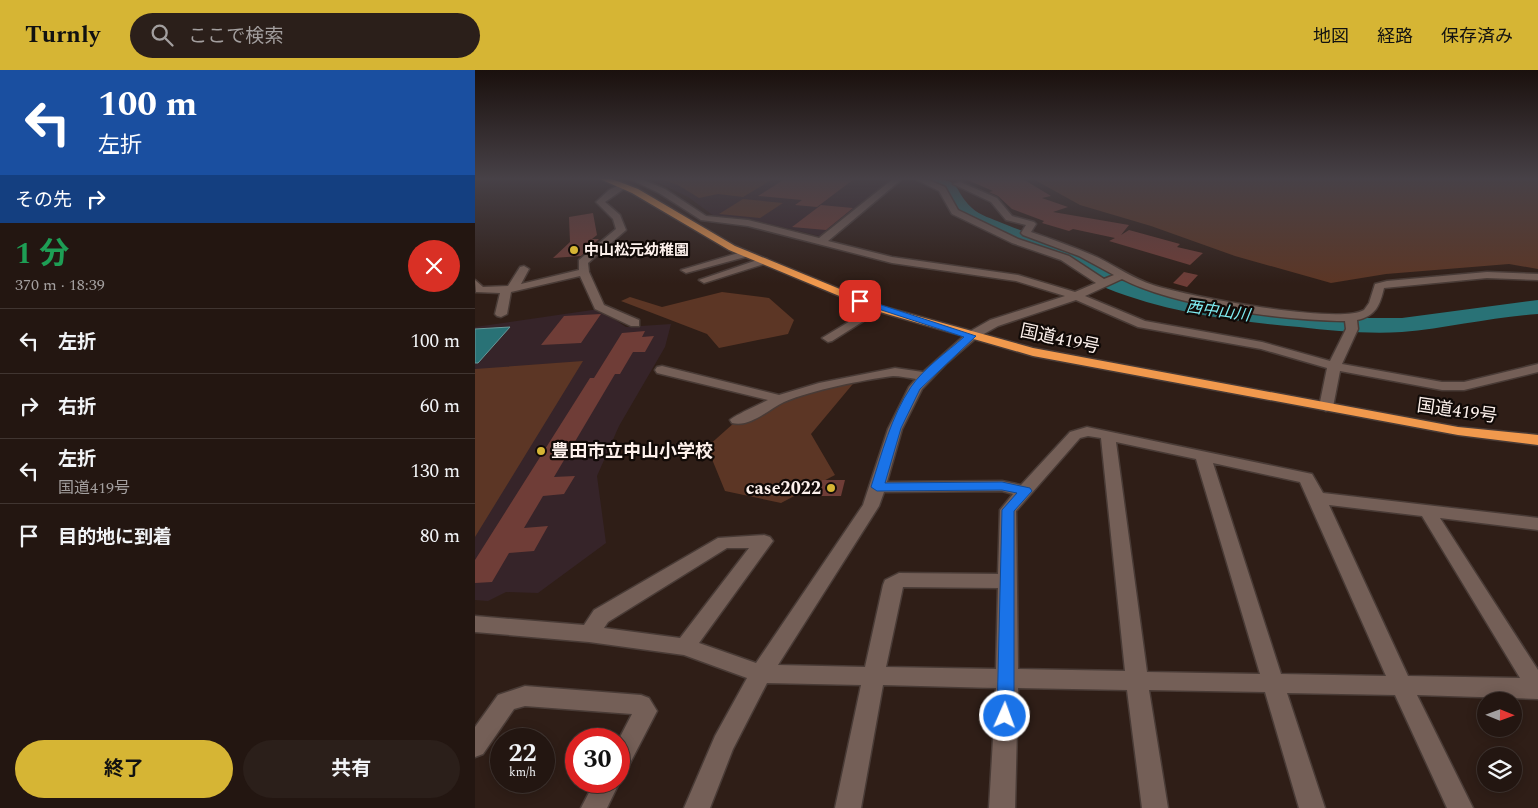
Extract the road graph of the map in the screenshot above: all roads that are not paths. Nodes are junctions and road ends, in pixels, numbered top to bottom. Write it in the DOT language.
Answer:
graph roads {
  1 [pos="614,213"];
  2 [pos="674,213"];
  3 [pos="697,213"];
  4 [pos="855,213"];
  5 [pos="958,213"];
  6 [pos="1005,213"];
  7 [pos="819,242"];
  8 [pos="745,254"];
  9 [pos="763,261"];
  10 [pos="524,269"];
  11 [pos="687,270"];
  12 [pos="584,272"];
  13 [pos="1122,275"];
  14 [pos="1538,278"];
  15 [pos="704,280"];
  16 [pos="1105,282"];
  17 [pos="477,287"];
  18 [pos="509,289"];
  19 [pos="1075,296"];
  20 [pos="877,308"];
  21 [pos="501,314"];
  22 [pos="635,323"];
  23 [pos="1351,323"];
  24 [pos="971,336"];
  25 [pos="828,338"];
  26 [pos="1334,366"];
  27 [pos="1538,368"];
  28 [pos="662,370"];
  29 [pos="926,377"];
  30 [pos="781,399"];
  31 [pos="1326,407"];
  32 [pos="737,420"];
  33 [pos="1108,435"];
  34 [pos="1536,441"];
  35 [pos="1203,456"];
  36 [pos="877,487"];
  37 [pos="1026,491"];
  38 [pos="1317,498"];
  39 [pos="1427,511"];
  40 [pos="1538,524"];
  41 [pos="1006,581"];
  42 [pos="475,624"];
  43 [pos="589,634"];
  44 [pos="685,647"];
  45 [pos="761,674"];
  46 [pos="873,678"];
  47 [pos="1007,678"];
  48 [pos="1137,681"];
  49 [pos="1273,683"];
  50 [pos="1401,685"];
  51 [pos="1538,688"];
  52 [pos="630,741"];
  53 [pos="475,746"];
  54 [pos="602,793"];
  55 [pos="594,808"];
  56 [pos="697,808"];
  57 [pos="848,808"];
  58 [pos="1002,808"];
  59 [pos="1155,808"];
  60 [pos="1312,808"];
  61 [pos="1460,808"];
  1 -- 12 [label="street"];
  2 -- 8 [label="highway, 国道419号"];
  3 -- 7 [label="street"];
  4 -- 7 [label="street"];
  5 -- 16 [label="street"];
  6 -- 13 [label="street"];
  7 -- 19 [label="street"];
  8 -- 9 [label="highway, 国道419号"];
  8 -- 11 [label="street"];
  9 -- 15 [label="street"];
  9 -- 20 [label="highway, 国道419号"];
  10 -- 18 [label="street"];
  12 -- 18 [label="street"];
  12 -- 22 [label="street"];
  13 -- 16 [label="street"];
  13 -- 23 [label="street"];
  14 -- 23 [label="street"];
  16 -- 19 [label="street"];
  17 -- 18 [label="street"];
  18 -- 21 [label="street"];
  19 -- 24 [label="street"];
  19 -- 26 [label="street"];
  20 -- 24 [label="highway, 国道419号"];
  20 -- 25 [label="street"];
  23 -- 26 [label="street"];
  24 -- 29 [label="street"];
  24 -- 31 [label="highway, 国道419号"];
  26 -- 27 [label="street"];
  26 -- 31 [label="street"];
  28 -- 30 [label="street"];
  29 -- 30 [label="street"];
  29 -- 36 [label="street"];
  30 -- 32 [label="street"];
  31 -- 34 [label="highway, 国道419号"];
  33 -- 35 [label="street"];
  33 -- 37 [label="street"];
  33 -- 48 [label="street"];
  35 -- 38 [label="street"];
  35 -- 49 [label="street"];
  36 -- 37 [label="street"];
  36 -- 45 [label="street"];
  37 -- 41 [label="street"];
  38 -- 39 [label="street"];
  38 -- 50 [label="street"];
  39 -- 40 [label="street"];
  39 -- 51 [label="street"];
  41 -- 46 [label="street"];
  41 -- 47 [label="street"];
  42 -- 43 [label="street"];
  43 -- 44 [label="street"];
  43 -- 44 [label="street"];
  44 -- 45 [label="street"];
  45 -- 46 [label="street"];
  45 -- 56 [label="street"];
  46 -- 47 [label="street"];
  46 -- 57 [label="street"];
  47 -- 48 [label="street"];
  47 -- 58 [label="street"];
  48 -- 49 [label="street"];
  48 -- 59 [label="street"];
  49 -- 50 [label="street"];
  49 -- 60 [label="street"];
  50 -- 51 [label="street"];
  50 -- 61 [label="street"];
  52 -- 53 [label="street"];
  54 -- 55 [label="street"];
}
